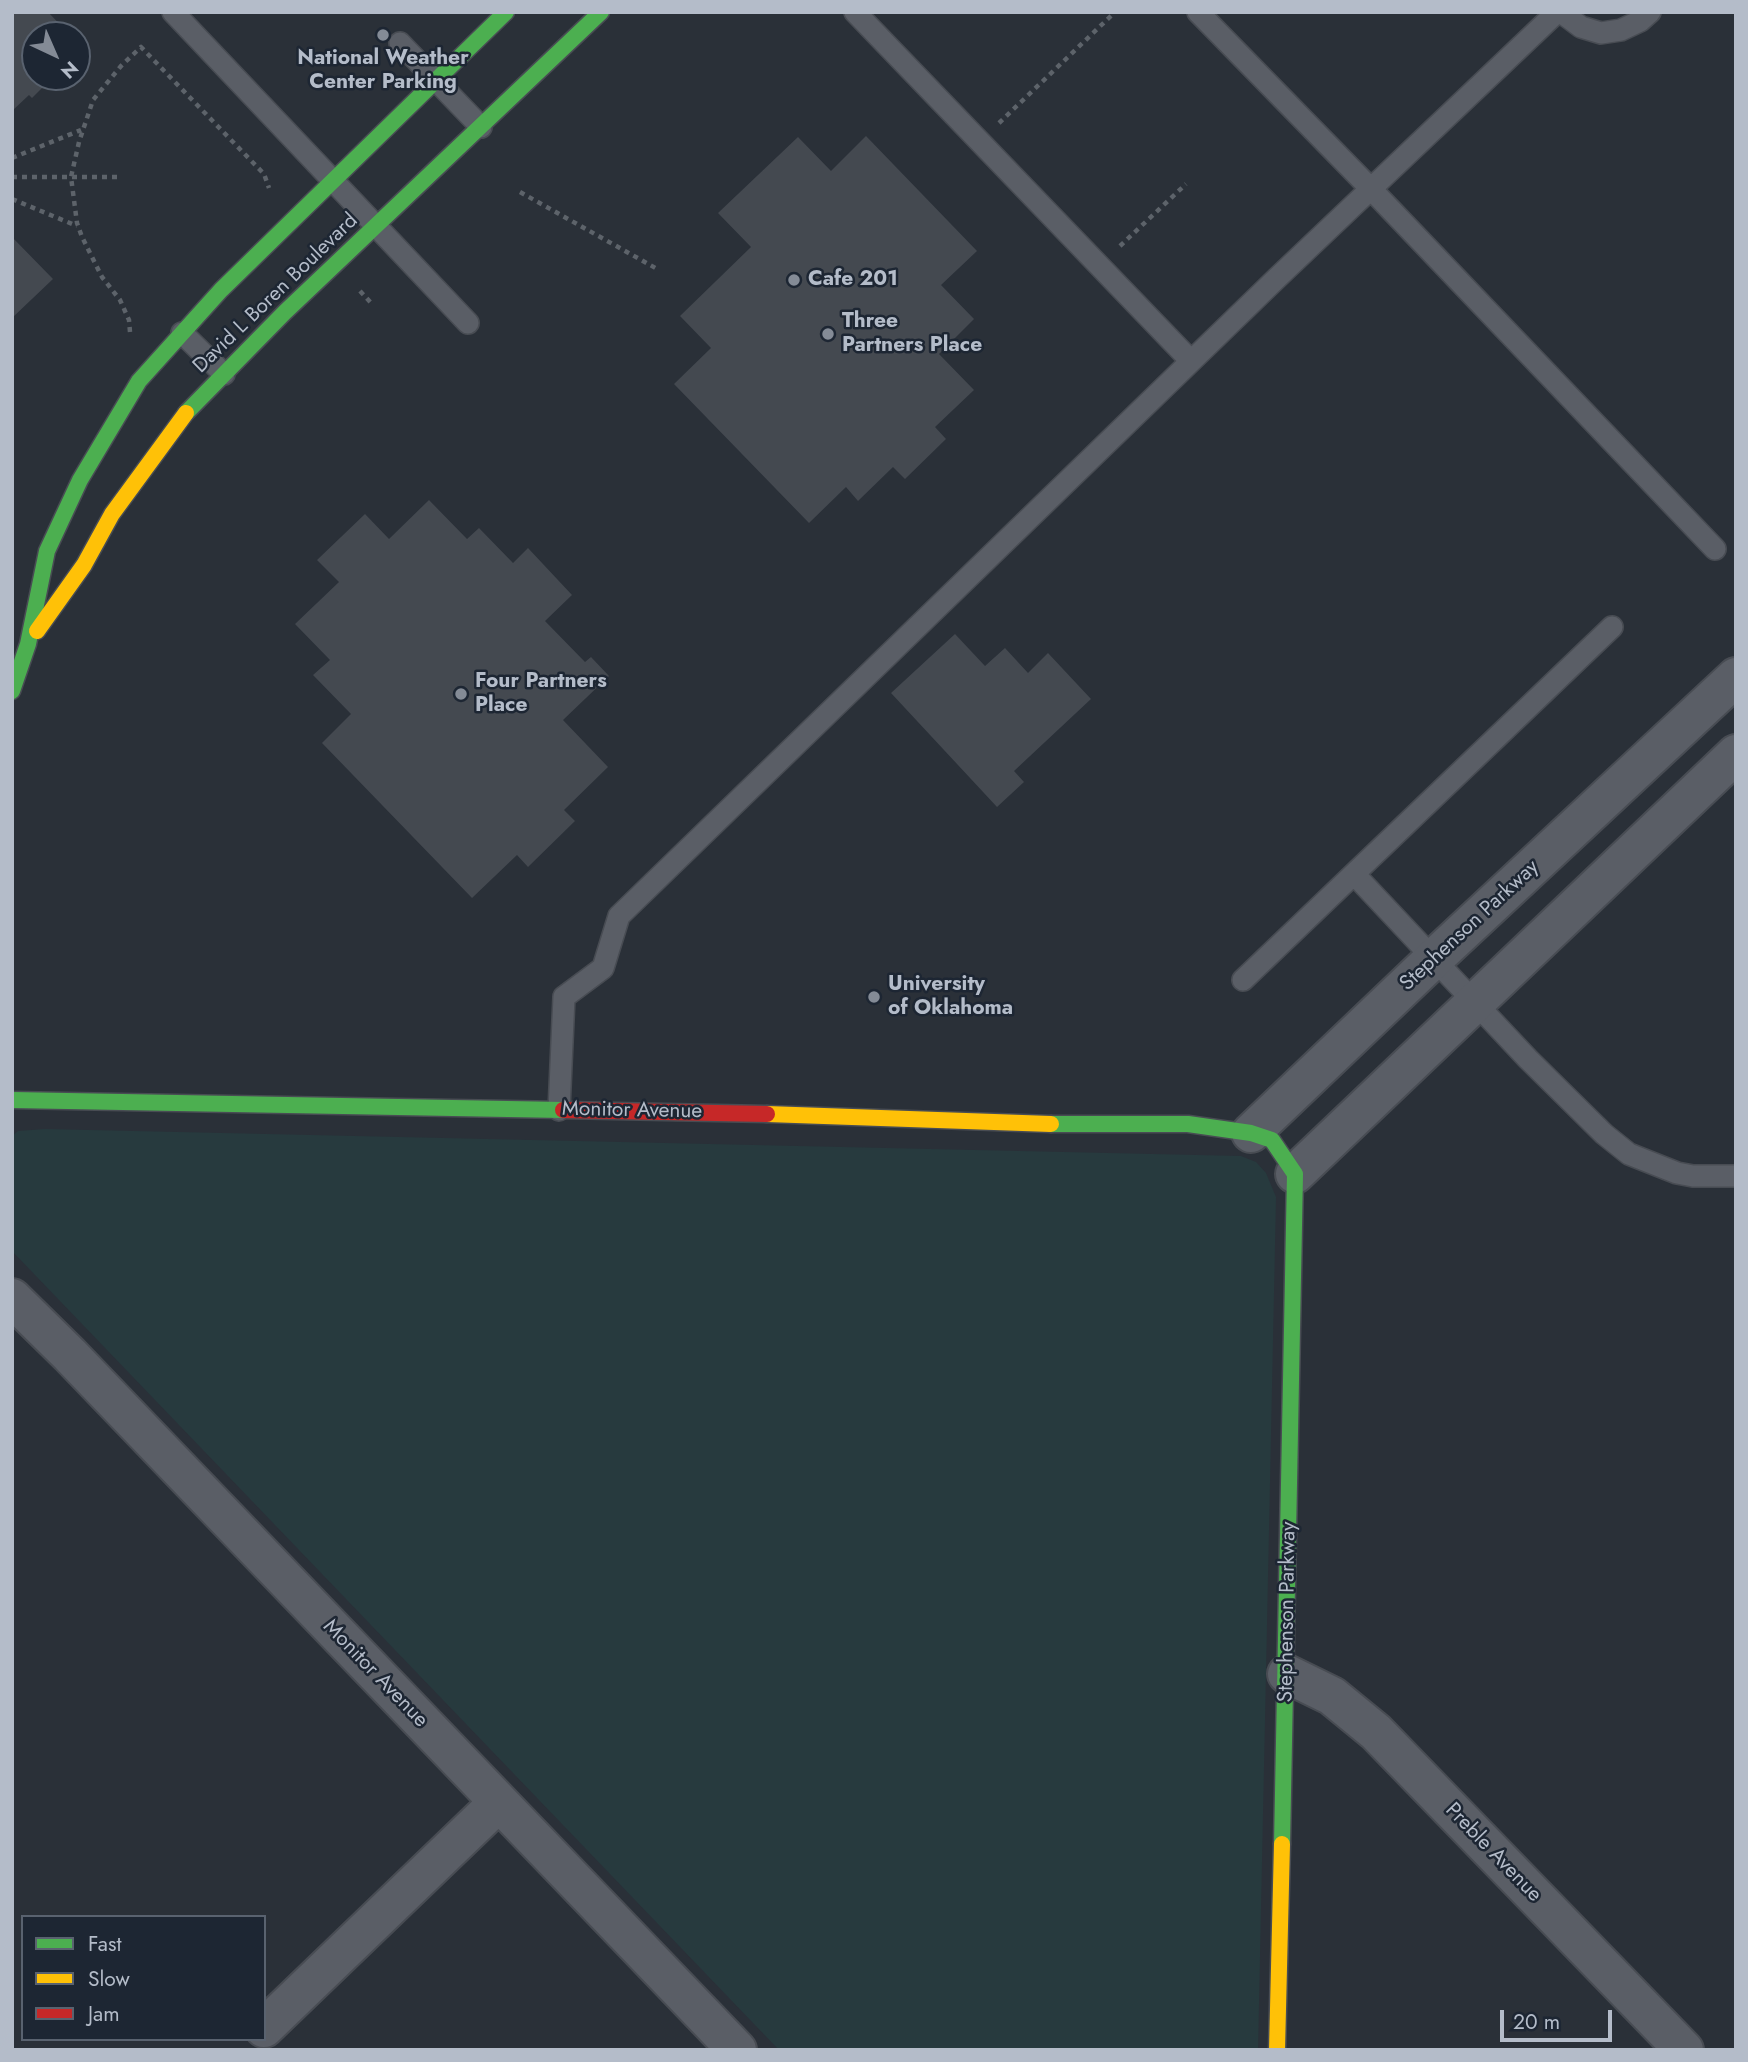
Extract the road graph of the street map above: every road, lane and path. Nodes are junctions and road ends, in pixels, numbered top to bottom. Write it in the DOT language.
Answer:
graph roads {
  1 [pos="173,12"];
  2 [pos="506,12"];
  3 [pos="601,12"];
  4 [pos="855,12"];
  5 [pos="1115,12"];
  6 [pos="1198,12"];
  7 [pos="1559,12"];
  8 [pos="1650,12"];
  9 [pos="400,43"];
  10 [pos="436,79"];
  11 [pos="481,127"];
  12 [pos="82,130"];
  13 [pos="980,142"];
  14 [pos="12,158"];
  15 [pos="12,177"];
  16 [pos="71,177"];
  17 [pos="118,177"];
  18 [pos="333,179"];
  19 [pos="1186,184"];
  20 [pos="269,185"];
  21 [pos="1371,189"];
  22 [pos="520,192"];
  23 [pos="12,199"];
  24 [pos="78,226"];
  25 [pos="375,226"];
  26 [pos="1100,265"];
  27 [pos="659,270"];
  28 [pos="468,323"];
  29 [pos="182,332"];
  30 [pos="130,340"];
  31 [pos="1191,361"];
  32 [pos="224,374"];
  33 [pos="1716,549"];
  34 [pos="1612,627"];
  35 [pos="27,644"];
  36 [pos="1736,677"];
  37 [pos="12,691"];
  38 [pos="1736,754"];
  39 [pos="1354,874"];
  40 [pos="1435,958"];
  41 [pos="1243,980"];
  42 [pos="1475,1001"];
  43 [pos="12,1100"];
  44 [pos="559,1110"];
  45 [pos="1251,1133"];
  46 [pos="1295,1174"];
  47 [pos="1736,1176"];
  48 [pos="12,1298"];
  49 [pos="1287,1674"];
  50 [pos="499,1802"];
  51 [pos="266,2026"];
  52 [pos="737,2050"];
  53 [pos="1277,2050"];
  54 [pos="1684,2050"];
  1 -- 18 [label="lane"];
  2 -- 10 [label="street, David L Boren Boulevard"];
  3 -- 11 [label="street, David L Boren Boulevard"];
  4 -- 13 [label="lane"];
  5 -- 13 [label="path"];
  6 -- 21 [label="lane"];
  7 -- 8 [label="lane"];
  7 -- 21 [label="lane"];
  9 -- 10 [label="lane"];
  10 -- 11 [label="lane"];
  10 -- 18 [label="street, David L Boren Boulevard"];
  11 -- 25 [label="street, David L Boren Boulevard"];
  12 -- 14 [label="path"];
  12 -- 16 [label="path"];
  12 -- 20 [label="path"];
  13 -- 26 [label="lane"];
  15 -- 16 [label="path"];
  16 -- 17 [label="path"];
  16 -- 24 [label="path"];
  18 -- 25 [label="lane"];
  18 -- 29 [label="street, David L Boren Boulevard"];
  19 -- 26 [label="path"];
  21 -- 31 [label="lane"];
  21 -- 33 [label="lane"];
  22 -- 27 [label="path"];
  23 -- 24 [label="path"];
  24 -- 30 [label="path"];
  25 -- 28 [label="lane"];
  25 -- 32 [label="street, David L Boren Boulevard"];
  26 -- 31 [label="lane"];
  29 -- 32 [label="lane"];
  29 -- 35 [label="street, David L Boren Boulevard"];
  31 -- 44 [label="lane"];
  32 -- 35 [label="street, David L Boren Boulevard"];
  34 -- 39 [label="lane"];
  35 -- 37 [label="street, David L Boren Boulevard"];
  36 -- 40 [label="street, Stephenson Parkway"];
  38 -- 42 [label="street"];
  39 -- 40 [label="lane"];
  39 -- 41 [label="lane"];
  40 -- 42 [label="lane"];
  40 -- 45 [label="street, Stephenson Parkway"];
  42 -- 46 [label="street"];
  42 -- 47 [label="lane"];
  43 -- 44 [label="street, Monitor Avenue"];
  44 -- 45 [label="street, Monitor Avenue"];
  45 -- 46 [label="street"];
  46 -- 49 [label="street, Stephenson Parkway"];
  48 -- 50 [label="street, Monitor Avenue"];
  49 -- 53 [label="street, Stephenson Parkway"];
  49 -- 54 [label="street, Preble Avenue"];
  50 -- 51 [label="street"];
  50 -- 52 [label="street, Monitor Avenue"];
}
